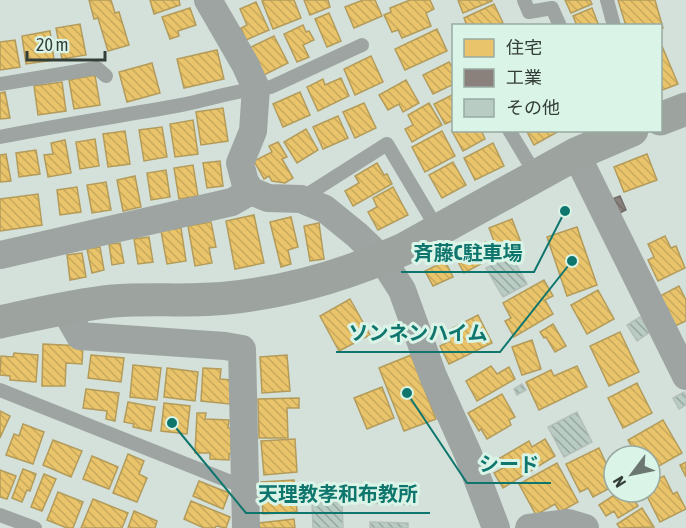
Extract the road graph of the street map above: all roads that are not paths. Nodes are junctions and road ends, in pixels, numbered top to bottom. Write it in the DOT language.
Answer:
graph roads {
  1 [pos="524,0"];
  2 [pos="607,0"];
  3 [pos="213,4"];
  4 [pos="559,24"];
  5 [pos="613,24"];
  6 [pos="362,45"];
  7 [pos="106,76"];
  8 [pos="0,84"];
  9 [pos="256,88"];
  10 [pos="686,109"];
  11 [pos="662,118"];
  12 [pos="510,132"];
  13 [pos="616,134"];
  14 [pos="0,137"];
  15 [pos="576,154"];
  16 [pos="536,175"];
  17 [pos="251,191"];
  18 [pos="301,199"];
  19 [pos="438,230"];
  20 [pos="0,255"];
  21 [pos="382,259"];
  22 [pos="64,308"];
  23 [pos="0,322"];
  24 [pos="679,346"];
  25 [pos="686,376"];
  26 [pos="0,390"];
  27 [pos="246,488"];
  28 [pos="0,515"];
  29 [pos="34,528"];
  30 [pos="246,528"];
  31 [pos="496,528"];
  32 [pos="529,528"];
  33 [pos="585,528"];
  1 -- 4 [label="lane"];
  2 -- 5 [label="lane"];
  3 -- 9 [label="street"];
  6 -- 9 [label="lane"];
  7 -- 8 [label="lane"];
  9 -- 14 [label="lane"];
  9 -- 17 [label="street"];
  10 -- 11 [label="street"];
  12 -- 16 [label="lane"];
  13 -- 15 [label="street"];
  15 -- 16 [label="street"];
  15 -- 24 [label="street"];
  16 -- 19 [label="street"];
  17 -- 18 [label="street"];
  17 -- 20 [label="street"];
  18 -- 19 [label="lane"];
  18 -- 21 [label="street"];
  19 -- 21 [label="street"];
  21 -- 22 [label="street"];
  21 -- 31 [label="street"];
  22 -- 23 [label="street"];
  22 -- 27 [label="street"];
  24 -- 25 [label="street"];
  26 -- 27 [label="lane"];
  27 -- 30 [label="street"];
  28 -- 29 [label="lane"];
  32 -- 33 [label="street"];
}
